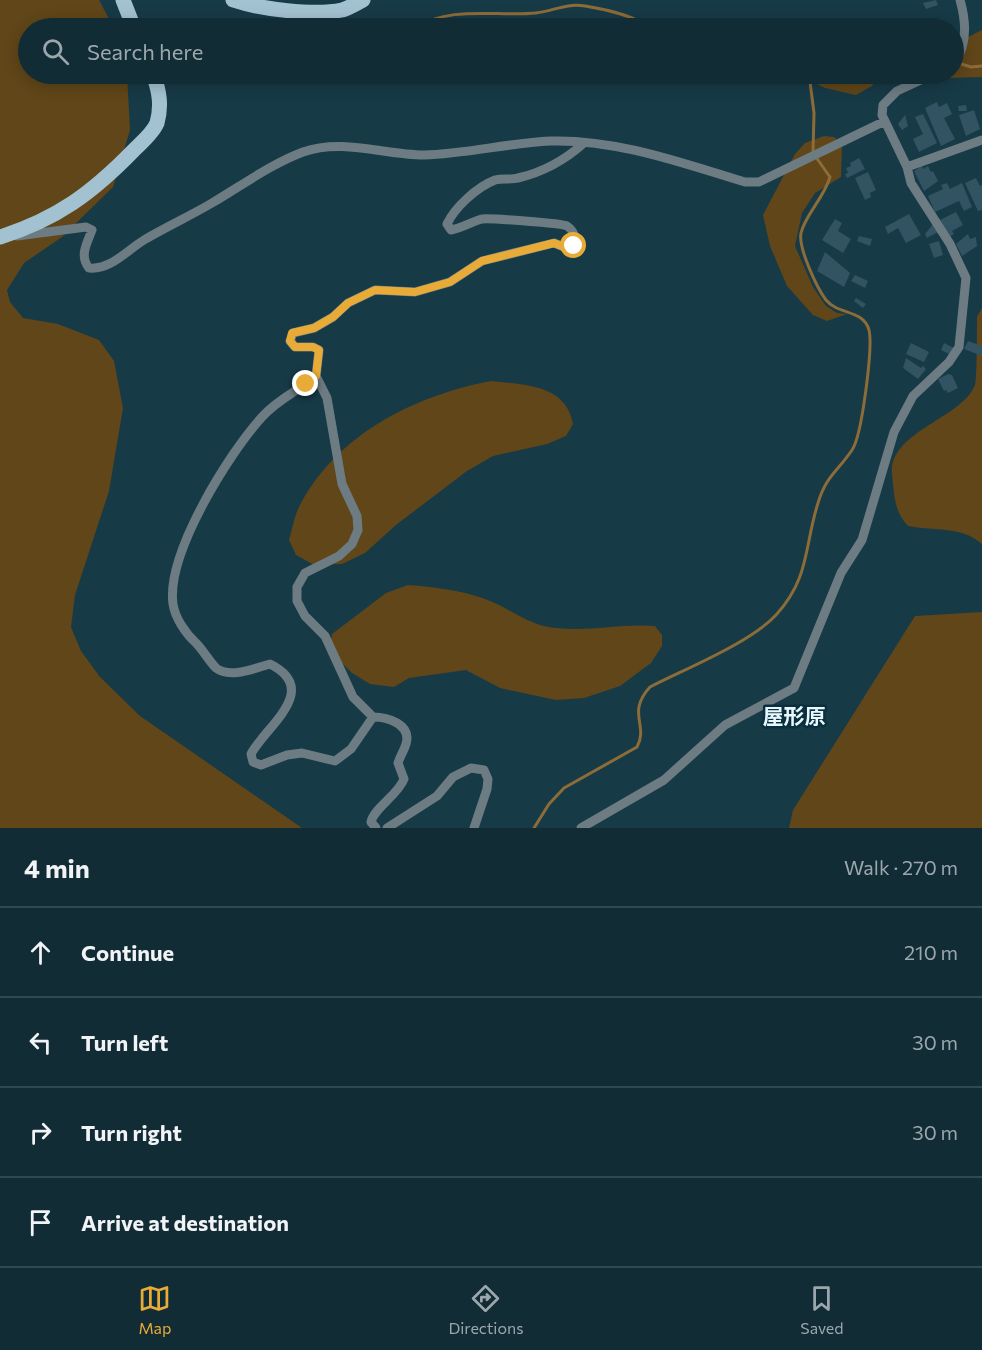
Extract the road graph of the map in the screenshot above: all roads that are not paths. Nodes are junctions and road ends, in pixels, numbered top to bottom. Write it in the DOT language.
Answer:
graph roads {
  1 [pos="123,0"];
  2 [pos="233,0"];
  3 [pos="363,0"];
  4 [pos="960,0"];
  5 [pos="130,18"];
  6 [pos="963,18"];
  7 [pos="157,84"];
  8 [pos="914,84"];
  9 [pos="883,122"];
  10 [pos="982,140"];
  11 [pos="584,143"];
  12 [pos="907,167"];
  13 [pos="0,238"];
  14 [pos="316,376"];
  15 [pos="373,717"];
  16 [pos="376,828"];
  17 [pos="387,828"];
  18 [pos="474,828"];
  19 [pos="580,828"];
  1 -- 5 [label="main road"];
  2 -- 3 [label="main road"];
  4 -- 6 [label="street"];
  7 -- 13 [label="main road"];
  8 -- 9 [label="street"];
  9 -- 11 [label="street"];
  9 -- 12 [label="street"];
  10 -- 12 [label="street"];
  11 -- 13 [label="street"];
  11 -- 14 [label="street"];
  12 -- 19 [label="street"];
  14 -- 15 [label="street"];
  14 -- 15 [label="street"];
  15 -- 16 [label="street"];
  17 -- 18 [label="street"];
}
